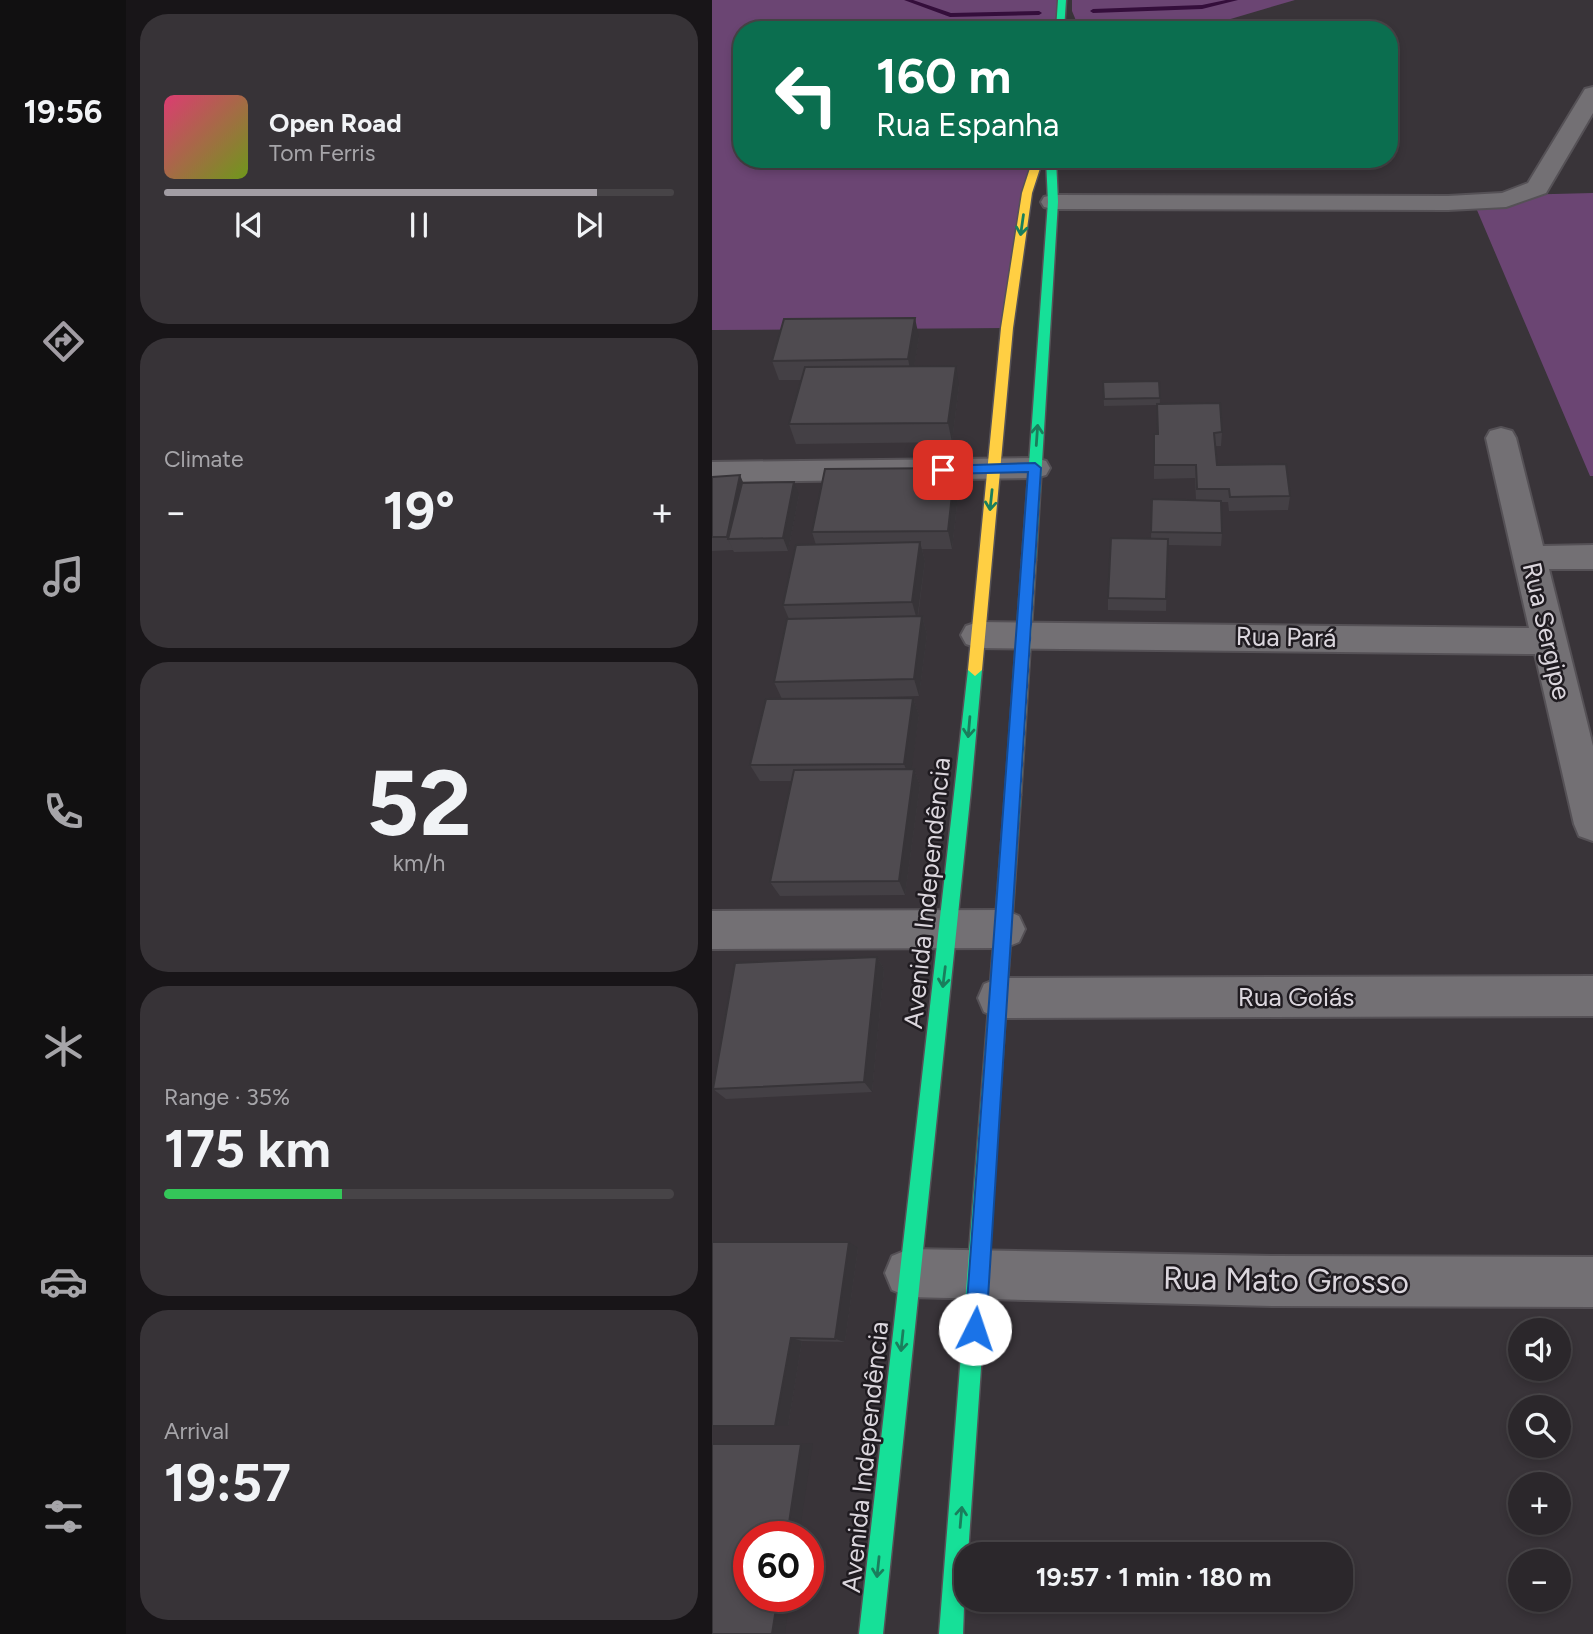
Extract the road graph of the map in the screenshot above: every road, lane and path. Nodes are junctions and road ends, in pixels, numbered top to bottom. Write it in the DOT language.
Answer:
graph roads {
  1 [pos="1062,0"];
  2 [pos="1060,21"];
  3 [pos="1593,94"];
  4 [pos="1035,168"];
  5 [pos="1051,168"];
  6 [pos="1053,202"];
  7 [pos="1019,405"];
  8 [pos="1501,438"];
  9 [pos="1035,468"];
  10 [pos="994,470"];
  11 [pos="712,472"];
  12 [pos="1593,557"];
  13 [pos="1529,558"];
  14 [pos="1024,634"];
  15 [pos="978,635"];
  16 [pos="1549,641"];
  17 [pos="1593,824"];
  18 [pos="1004,929"];
  19 [pos="712,930"];
  20 [pos="950,930"];
  21 [pos="1593,996"];
  22 [pos="999,998"];
  23 [pos="909,1273"];
  24 [pos="980,1274"];
  25 [pos="1593,1282"];
  26 [pos="871,1634"];
  27 [pos="951,1634"];
  1 -- 2 [label="main road"];
  3 -- 6 [label="street"];
  4 -- 7 [label="main road, Avenida Independência, one-way"];
  5 -- 6 [label="main road, Avenida Independência"];
  6 -- 7 [label="main road, Avenida Independência"];
  9 -- 7 [label="main road, Avenida Independência, one-way"];
  7 -- 10 [label="main road, Avenida Independência"];
  8 -- 13 [label="street, Rua Sergipe"];
  9 -- 10 [label="street"];
  9 -- 14 [label="main road, Avenida Independência"];
  10 -- 11 [label="street"];
  10 -- 15 [label="main road, Avenida Independência, one-way"];
  12 -- 13 [label="street"];
  13 -- 16 [label="street, Rua Sergipe"];
  14 -- 15 [label="street, Rua Pará"];
  14 -- 16 [label="street, Rua Pará"];
  14 -- 18 [label="main road, Avenida Independência"];
  15 -- 20 [label="main road, Avenida Independência, one-way"];
  16 -- 17 [label="street, Rua Sergipe"];
  18 -- 20 [label="street"];
  18 -- 22 [label="main road, Avenida Independência"];
  19 -- 20 [label="street"];
  20 -- 23 [label="main road, Avenida Independência, one-way"];
  21 -- 22 [label="street, Rua Goiás"];
  22 -- 24 [label="main road, Avenida Independência"];
  23 -- 24 [label="street, Rua Mato Grosso"];
  23 -- 26 [label="main road, Avenida Independência, one-way"];
  24 -- 25 [label="street, Rua Mato Grosso"];
  27 -- 24 [label="main road, Avenida Independência, one-way"];
}
